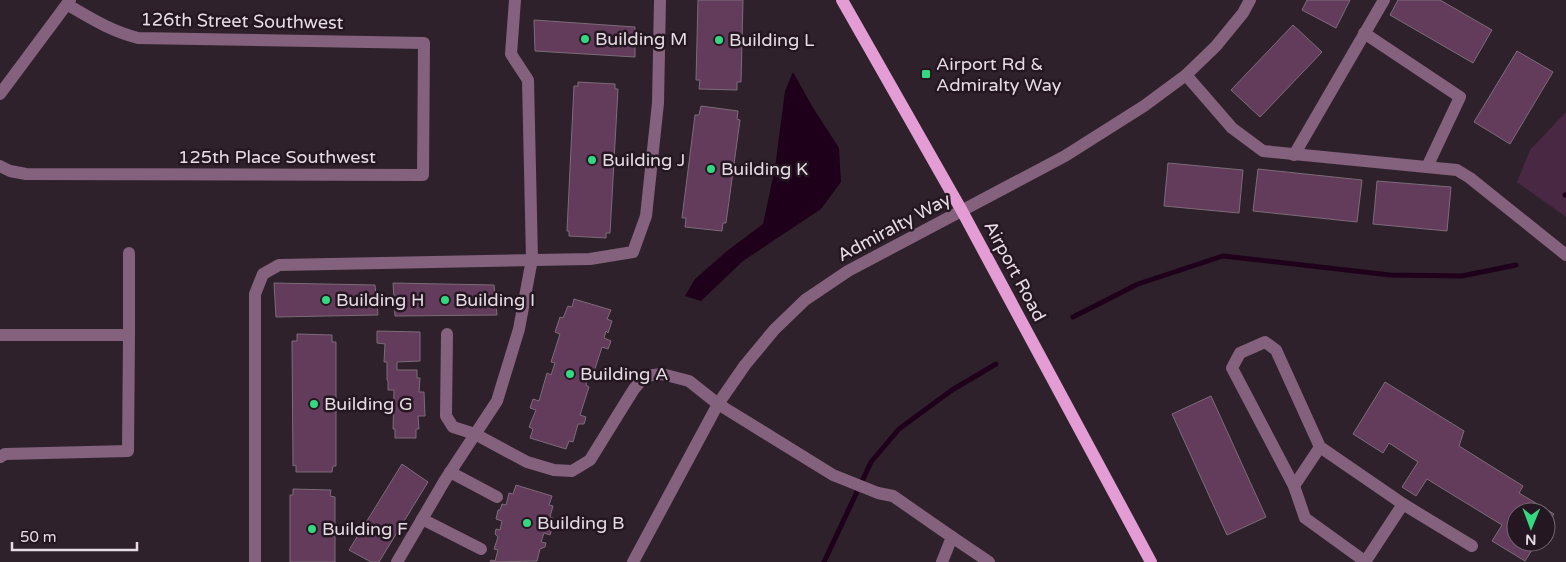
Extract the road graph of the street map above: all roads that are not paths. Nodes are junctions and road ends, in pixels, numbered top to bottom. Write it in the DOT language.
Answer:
graph roads {
  1 [pos="515,0"];
  2 [pos="660,0"];
  3 [pos="842,0"];
  4 [pos="1250,0"];
  5 [pos="1384,0"];
  6 [pos="69,2"];
  7 [pos="1364,33"];
  8 [pos="424,43"];
  9 [pos="1186,75"];
  10 [pos="4,81"];
  11 [pos="0,94"];
  12 [pos="1294,154"];
  13 [pos="0,166"];
  14 [pos="1427,167"];
  15 [pos="962,211"];
  16 [pos="129,253"];
  17 [pos="1566,255"];
  18 [pos="532,259"];
  19 [pos="447,334"];
  20 [pos="0,335"];
  21 [pos="129,335"];
  22 [pos="718,404"];
  23 [pos="475,434"];
  24 [pos="1320,447"];
  25 [pos="0,457"];
  26 [pos="450,472"];
  27 [pos="1294,486"];
  28 [pos="497,497"];
  29 [pos="1403,504"];
  30 [pos="422,519"];
  31 [pos="952,536"];
  32 [pos="1472,546"];
  33 [pos="481,549"];
  34 [pos="255,562"];
  35 [pos="397,562"];
  36 [pos="633,562"];
  37 [pos="942,562"];
  38 [pos="990,562"];
  39 [pos="1151,562"];
  40 [pos="1366,562"];
  1 -- 18 [label="street"];
  2 -- 18 [label="street"];
  3 -- 15 [label="main road, Airport Road"];
  4 -- 9 [label="street, Admiralty Way"];
  5 -- 7 [label="street"];
  6 -- 8 [label="street, 126th Street Southwest"];
  6 -- 10 [label="street"];
  7 -- 12 [label="street"];
  7 -- 14 [label="street"];
  8 -- 13 [label="street, 125th Place Southwest"];
  9 -- 12 [label="street"];
  9 -- 15 [label="street, Admiralty Way"];
  10 -- 11 [label="street"];
  12 -- 14 [label="street"];
  14 -- 17 [label="street"];
  15 -- 22 [label="street, Admiralty Way"];
  15 -- 39 [label="main road, Airport Road"];
  16 -- 21 [label="street"];
  18 -- 23 [label="street"];
  18 -- 34 [label="street"];
  19 -- 23 [label="street"];
  20 -- 21 [label="street"];
  21 -- 25 [label="street"];
  22 -- 23 [label="street"];
  22 -- 31 [label="street"];
  22 -- 36 [label="street, Admiralty Way"];
  23 -- 26 [label="street"];
  24 -- 27 [label="street"];
  24 -- 27 [label="street"];
  24 -- 29 [label="street"];
  26 -- 28 [label="street"];
  26 -- 30 [label="street"];
  27 -- 40 [label="street"];
  29 -- 32 [label="street"];
  29 -- 40 [label="street"];
  30 -- 33 [label="street"];
  30 -- 35 [label="street"];
  31 -- 37 [label="street"];
  31 -- 38 [label="street"];
}
